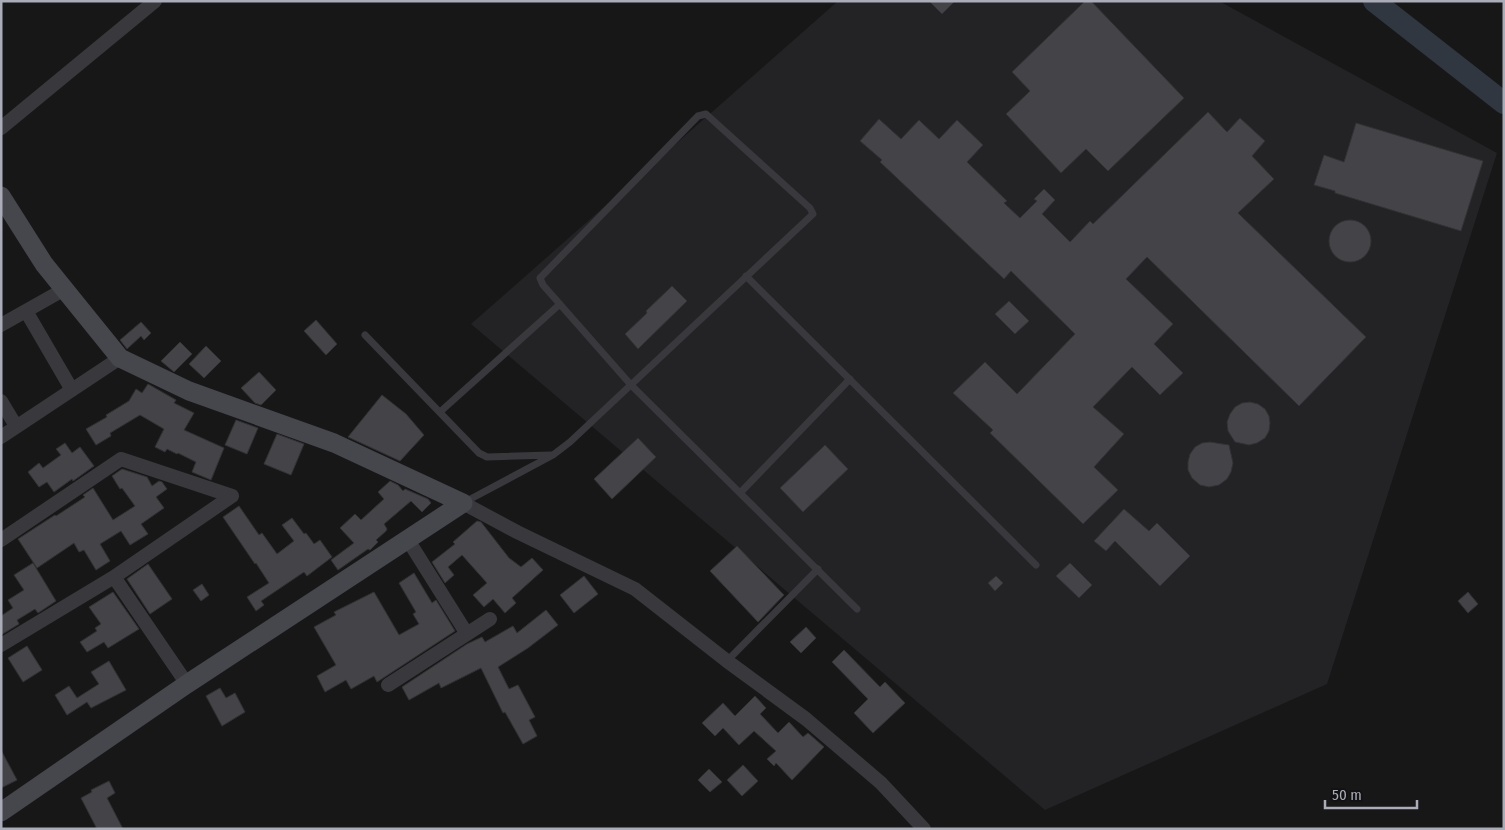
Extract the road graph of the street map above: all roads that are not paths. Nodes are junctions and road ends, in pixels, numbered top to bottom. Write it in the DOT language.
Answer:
graph roads {
  1 [pos="154,1"];
  2 [pos="1,128"];
  3 [pos="1,196"];
  4 [pos="746,276"];
  5 [pos="63,290"];
  6 [pos="560,304"];
  7 [pos="26,311"];
  8 [pos="1,325"];
  9 [pos="365,335"];
  10 [pos="120,358"];
  11 [pos="850,379"];
  12 [pos="631,385"];
  13 [pos="72,390"];
  14 [pos="1,401"];
  15 [pos="440,412"];
  16 [pos="16,426"];
  17 [pos="1,437"];
  18 [pos="553,455"];
  19 [pos="740,493"];
  20 [pos="463,504"];
  21 [pos="1,540"];
  22 [pos="408,540"];
  23 [pos="1036,565"];
  24 [pos="818,570"];
  25 [pos="114,576"];
  26 [pos="857,609"];
  27 [pos="490,619"];
  28 [pos="467,634"];
  29 [pos="1,645"];
  30 [pos="727,661"];
  31 [pos="187,684"];
  32 [pos="388,685"];
  33 [pos="1,812"];
  34 [pos="924,829"];
  1 -- 2 [label="street"];
  3 -- 5 [label="street"];
  4 -- 6 [label="lane"];
  4 -- 11 [label="lane"];
  4 -- 12 [label="lane"];
  5 -- 7 [label="street"];
  5 -- 10 [label="street"];
  6 -- 12 [label="lane"];
  6 -- 15 [label="lane"];
  7 -- 8 [label="street"];
  7 -- 13 [label="street"];
  9 -- 15 [label="lane"];
  10 -- 13 [label="street"];
  10 -- 20 [label="street"];
  11 -- 19 [label="lane"];
  11 -- 23 [label="lane"];
  12 -- 18 [label="lane"];
  12 -- 19 [label="lane"];
  13 -- 16 [label="street"];
  14 -- 16 [label="street"];
  15 -- 18 [label="lane"];
  16 -- 17 [label="street"];
  18 -- 20 [label="lane"];
  19 -- 24 [label="lane"];
  20 -- 22 [label="street"];
  20 -- 30 [label="street"];
  21 -- 25 [label="street"];
  22 -- 28 [label="street"];
  22 -- 31 [label="street"];
  24 -- 26 [label="lane"];
  24 -- 30 [label="lane"];
  25 -- 29 [label="street"];
  25 -- 31 [label="street"];
  27 -- 28 [label="street"];
  28 -- 32 [label="street"];
  30 -- 34 [label="street"];
  31 -- 33 [label="street"];
}
